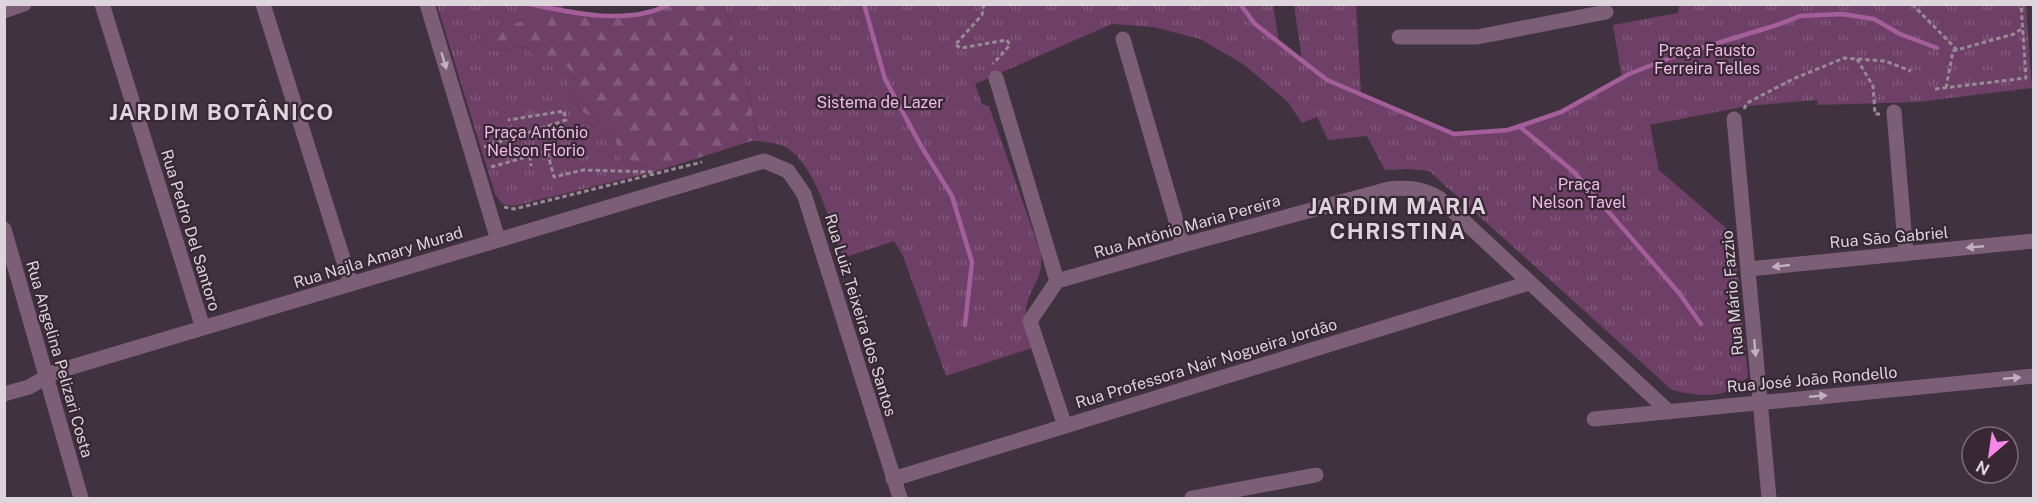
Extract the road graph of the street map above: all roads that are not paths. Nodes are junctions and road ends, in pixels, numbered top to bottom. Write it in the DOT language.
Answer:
graph roads {
  1 [pos="24,4"];
  2 [pos="102,4"];
  3 [pos="263,4"];
  4 [pos="428,4"];
  5 [pos="4,11"];
  6 [pos="1606,11"];
  7 [pos="1400,37"];
  8 [pos="1123,39"];
  9 [pos="992,73"];
  10 [pos="1894,112"];
  11 [pos="1734,119"];
  12 [pos="764,161"];
  13 [pos="4,229"];
  14 [pos="498,240"];
  15 [pos="2034,241"];
  16 [pos="1183,245"];
  17 [pos="1906,254"];
  18 [pos="1748,269"];
  19 [pos="1057,281"];
  20 [pos="1529,283"];
  21 [pos="351,284"];
  22 [pos="203,328"];
  23 [pos="2034,376"];
  24 [pos="46,378"];
  25 [pos="4,394"];
  26 [pos="1760,402"];
  27 [pos="1669,412"];
  28 [pos="1594,419"];
  29 [pos="1065,426"];
  30 [pos="1316,475"];
  31 [pos="893,479"];
  32 [pos="81,498"];
  33 [pos="900,498"];
  34 [pos="1192,498"];
  35 [pos="1769,498"];
  1 -- 5 [label="street"];
  2 -- 22 [label="street, Rua Pedro Del Santoro"];
  3 -- 21 [label="street"];
  4 -- 14 [label="street, one-way"];
  6 -- 7 [label="street"];
  8 -- 16 [label="street"];
  9 -- 19 [label="street"];
  10 -- 17 [label="street"];
  11 -- 18 [label="street, Rua Mário Fazzio"];
  12 -- 14 [label="street, Rua Najla Amary Murad"];
  12 -- 31 [label="street, Rua Luiz Teixeira dos Santos"];
  13 -- 24 [label="street, Rua Angelina Pelizari Costa"];
  14 -- 21 [label="street, Rua Najla Amary Murad"];
  15 -- 17 [label="street, Rua São Gabriel, one-way"];
  16 -- 19 [label="street, Rua Antônio Maria Pereira"];
  16 -- 20 [label="street, Rua Antônio Maria Pereira"];
  17 -- 18 [label="street, Rua São Gabriel, one-way"];
  18 -- 26 [label="street, Rua Mário Fazzio, one-way"];
  19 -- 29 [label="street"];
  20 -- 27 [label="street, Rua Antônio Maria Pereira"];
  20 -- 29 [label="street, Rua Professora Nair Nogueira Jordão"];
  21 -- 22 [label="street, Rua Najla Amary Murad"];
  22 -- 24 [label="street, Rua Najla Amary Murad"];
  26 -- 23 [label="street, Rua José João Rondello, one-way"];
  24 -- 25 [label="street, Rua Najla Amary Murad"];
  24 -- 32 [label="street, Rua Angelina Pelizari Costa"];
  26 -- 27 [label="street, Rua José João Rondello"];
  26 -- 35 [label="street, Rua Mário Fazzio"];
  27 -- 28 [label="street, Rua José João Rondello"];
  29 -- 31 [label="street, Rua Professora Nair Nogueira Jordão"];
  30 -- 34 [label="street"];
  31 -- 33 [label="street, Rua Luiz Teixeira dos Santos"];
}
